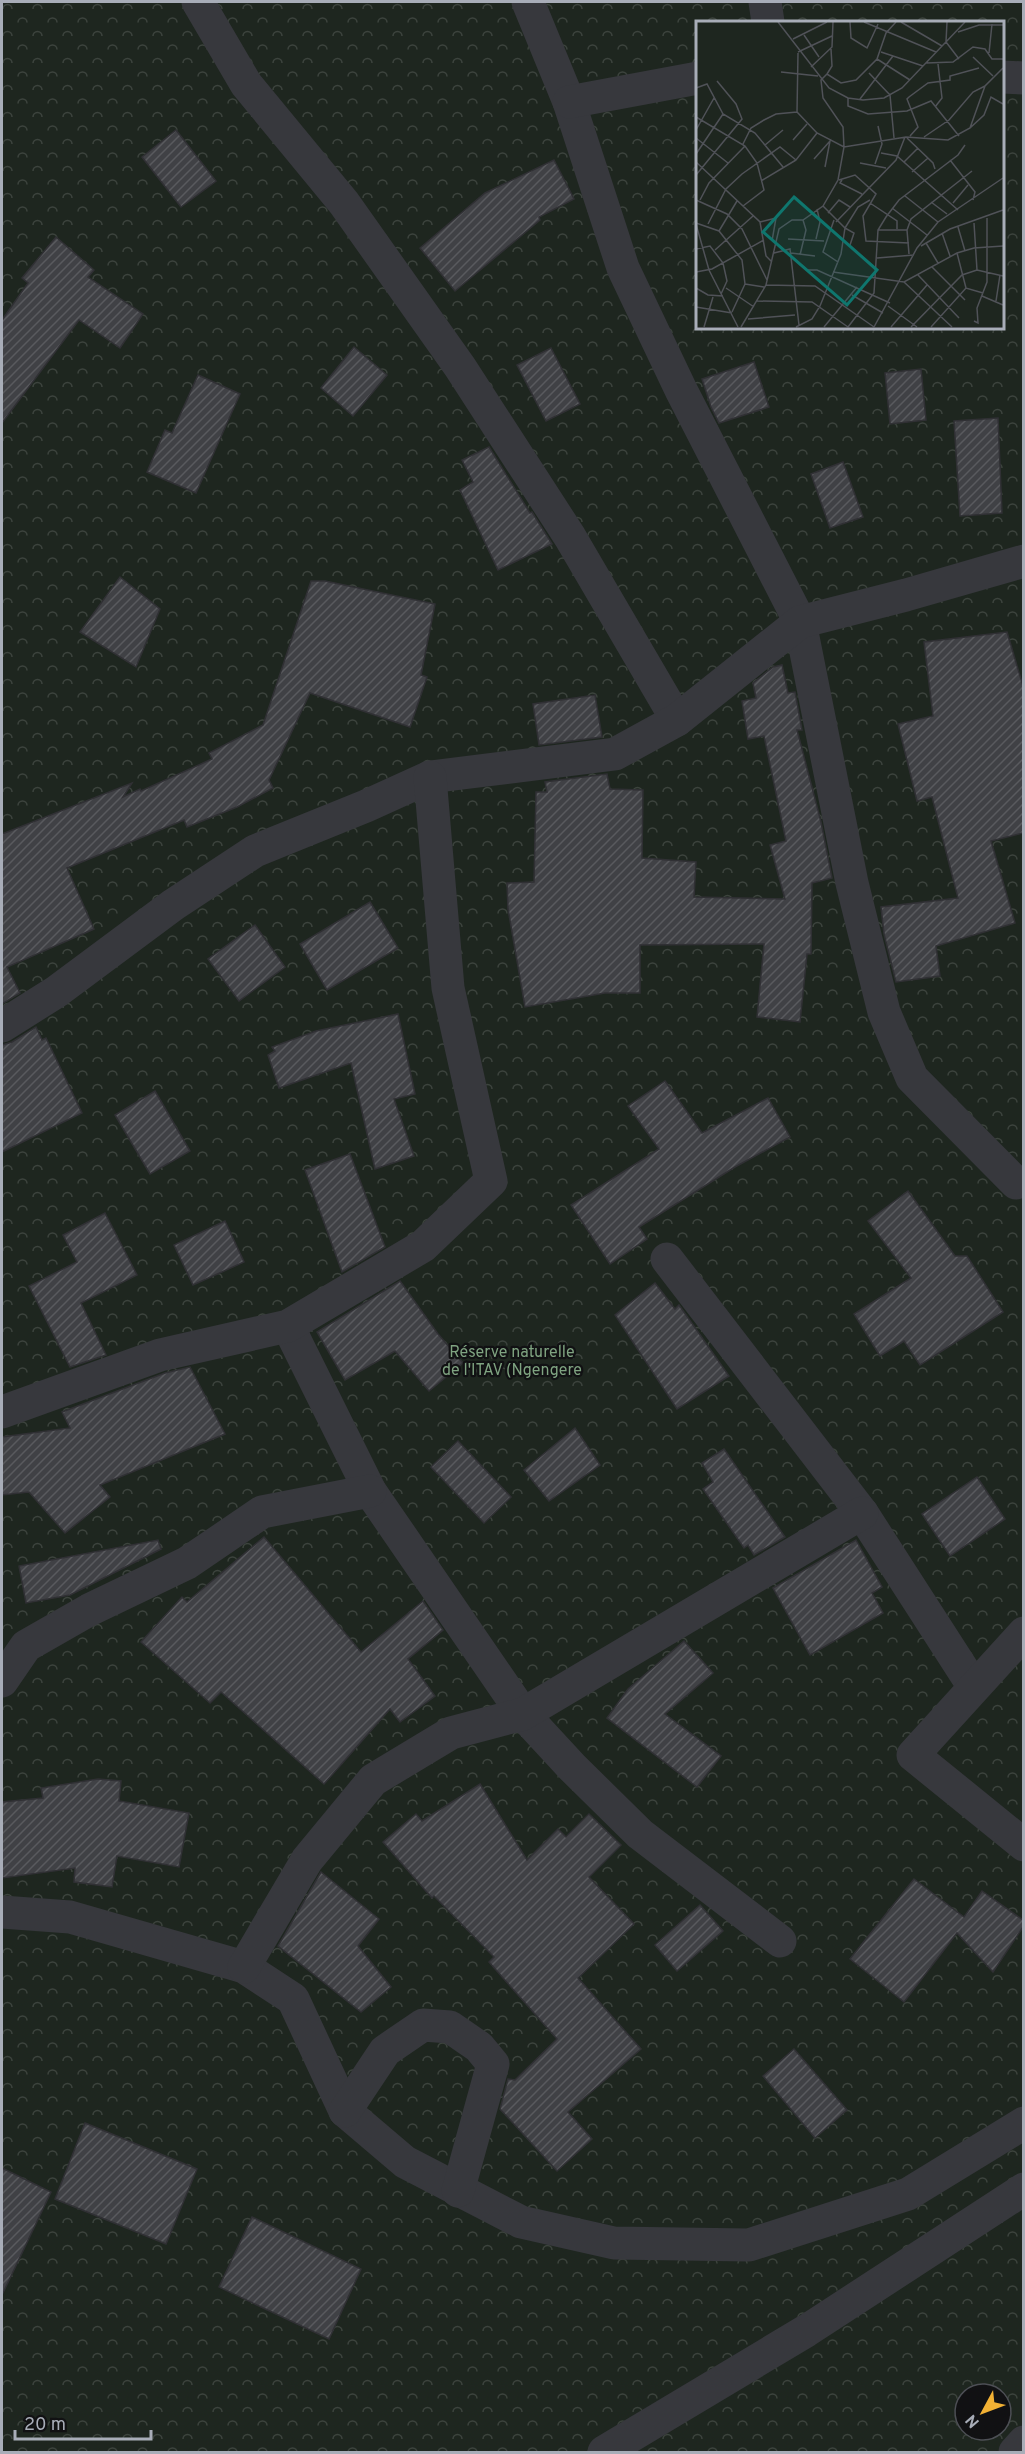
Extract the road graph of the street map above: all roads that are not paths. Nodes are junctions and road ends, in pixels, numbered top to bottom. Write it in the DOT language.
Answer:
graph roads {
  1 [pos="198,2"];
  2 [pos="528,2"];
  3 [pos="765,2"];
  4 [pos="768,21"];
  5 [pos="1004,77"];
  6 [pos="696,78"];
  7 [pos="1023,78"];
  8 [pos="569,102"];
  9 [pos="1023,561"];
  10 [pos="800,622"];
  11 [pos="677,720"];
  12 [pos="430,777"];
  13 [pos="2,1026"];
  14 [pos="1016,1183"];
  15 [pos="667,1259"];
  16 [pos="288,1326"];
  17 [pos="2,1412"];
  18 [pos="370,1491"];
  19 [pos="862,1513"];
  20 [pos="1023,1633"];
  21 [pos="2,1681"];
  22 [pos="974,1687"];
  23 [pos="524,1714"];
  24 [pos="1023,1845"];
  25 [pos="2,1912"];
  26 [pos="780,1941"];
  27 [pos="244,1967"];
  28 [pos="345,2110"];
  29 [pos="1023,2123"];
  30 [pos="1023,2189"];
  31 [pos="458,2191"];
  32 [pos="1023,2442"];
  33 [pos="603,2452"];
  34 [pos="1015,2452"];
  1 -- 11 [label="street"];
  2 -- 8 [label="street"];
  3 -- 4 [label="street"];
  5 -- 7 [label="street"];
  6 -- 8 [label="street"];
  8 -- 10 [label="street"];
  9 -- 10 [label="street"];
  10 -- 11 [label="street"];
  10 -- 14 [label="street"];
  11 -- 12 [label="street"];
  12 -- 13 [label="street"];
  12 -- 16 [label="street"];
  15 -- 19 [label="street"];
  16 -- 17 [label="street"];
  16 -- 18 [label="street"];
  18 -- 21 [label="street"];
  18 -- 23 [label="street"];
  19 -- 22 [label="street"];
  19 -- 23 [label="street"];
  20 -- 22 [label="street"];
  22 -- 24 [label="street"];
  23 -- 26 [label="street"];
  23 -- 27 [label="street"];
  25 -- 27 [label="street"];
  27 -- 28 [label="street"];
  28 -- 31 [label="street"];
  28 -- 31 [label="street"];
  29 -- 31 [label="street"];
  30 -- 33 [label="street"];
  32 -- 34 [label="street"];
}
